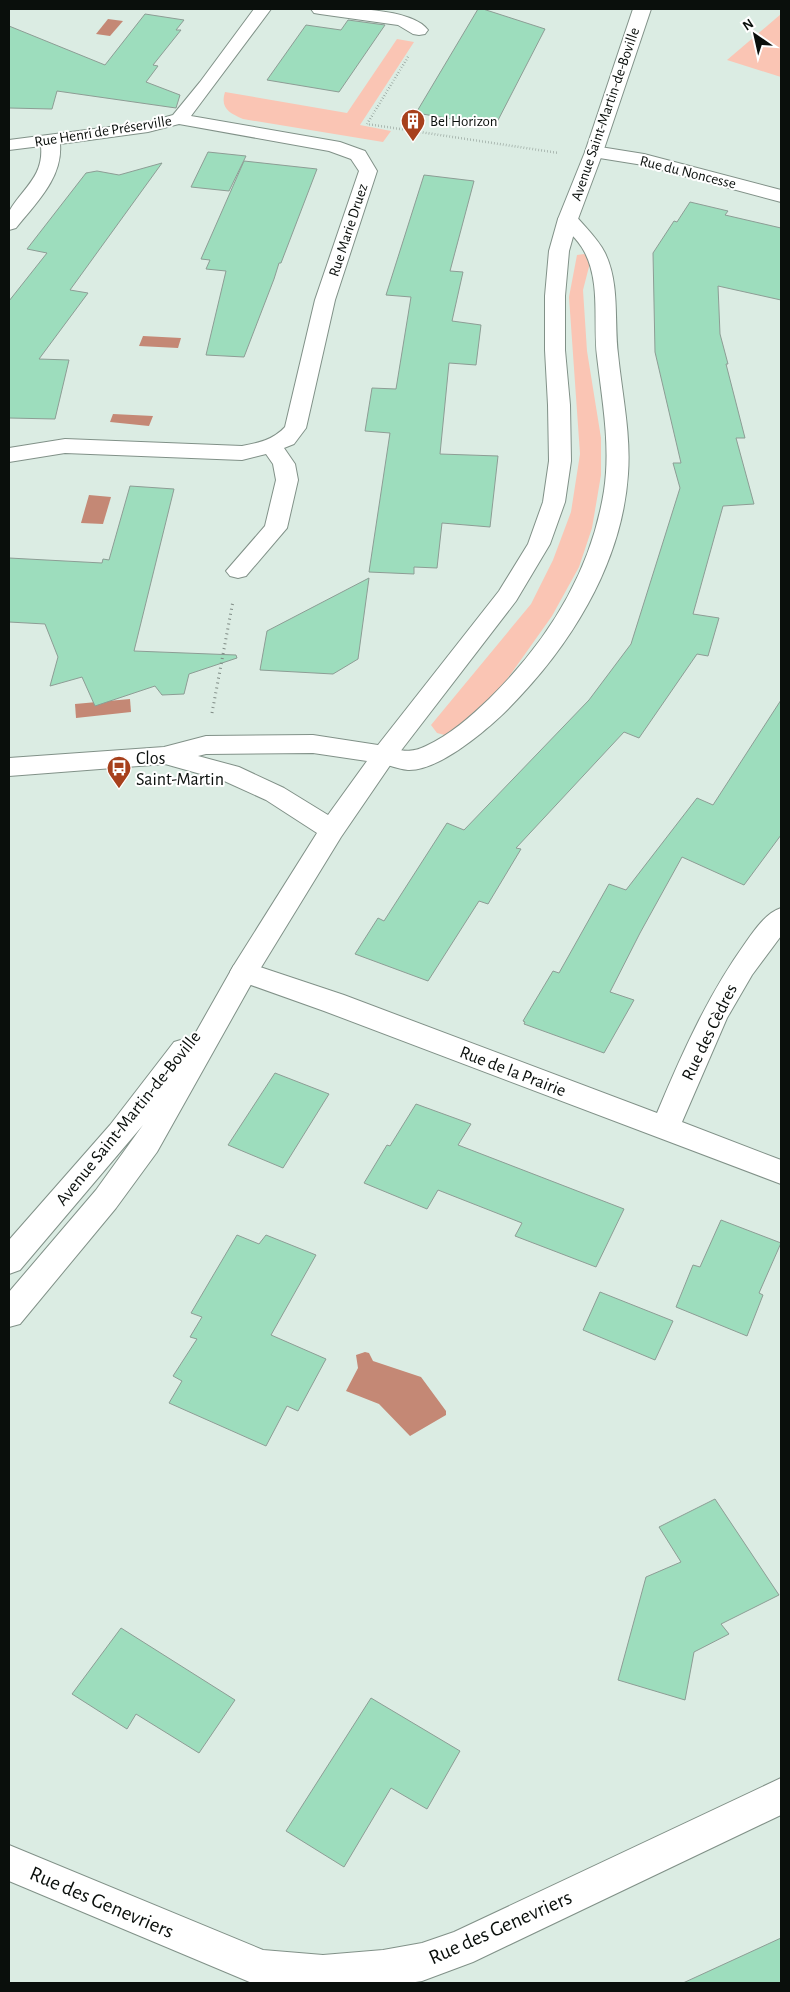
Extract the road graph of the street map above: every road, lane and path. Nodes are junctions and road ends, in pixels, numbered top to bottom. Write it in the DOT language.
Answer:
graph roads {
  1 [pos="262,9"];
  2 [pos="320,9"];
  3 [pos="642,9"];
  4 [pos="418,30"];
  5 [pos="412,51"];
  6 [pos="179,119"];
  7 [pos="50,140"];
  8 [pos="9,146"];
  9 [pos="528,150"];
  10 [pos="594,152"];
  11 [pos="781,196"];
  12 [pos="568,219"];
  13 [pos="9,224"];
  14 [pos="272,446"];
  15 [pos="9,455"];
  16 [pos="238,571"];
  17 [pos="211,715"];
  18 [pos="384,754"];
  19 [pos="164,756"];
  20 [pos="9,767"];
  21 [pos="332,830"];
  22 [pos="781,918"];
  23 [pos="244,972"];
  24 [pos="665,1129"];
  25 [pos="781,1172"];
  26 [pos="9,1261"];
  27 [pos="9,1314"];
  28 [pos="781,1796"];
  29 [pos="9,1864"];
  1 -- 6 [label="street, Rue Henri de Préserville"];
  2 -- 4 [label="street"];
  3 -- 10 [label="street, Avenue Saint-Martin-de-Boville"];
  5 -- 9 [label="path"];
  6 -- 7 [label="street, Rue Henri de Préserville"];
  6 -- 14 [label="street, Rue Marie Druez"];
  7 -- 8 [label="street, Rue Henri de Préserville"];
  7 -- 13 [label="street"];
  10 -- 11 [label="street, Rue du Noncesse"];
  10 -- 12 [label="street, Avenue Saint-Martin-de-Boville"];
  12 -- 18 [label="street, Avenue Saint-Martin-de-Boville"];
  12 -- 18 [label="street, Avenue Saint-Martin-de-Boville"];
  14 -- 15 [label="street, Rue Marie Druez"];
  14 -- 16 [label="street"];
  16 -- 17 [label="path"];
  18 -- 19 [label="street"];
  18 -- 21 [label="street, Avenue Saint-Martin-de-Boville"];
  19 -- 20 [label="street"];
  19 -- 21 [label="street"];
  21 -- 23 [label="street, Avenue Saint-Martin-de-Boville"];
  22 -- 24 [label="street, Rue des Cèdres"];
  23 -- 24 [label="street, Rue de la Prairie"];
  23 -- 26 [label="street, Avenue Saint-Martin-de-Boville"];
  23 -- 27 [label="street, Avenue Saint-Martin-de-Boville"];
  24 -- 25 [label="street, Rue de la Prairie"];
  28 -- 29 [label="street, Rue des Genevriers"];
}
